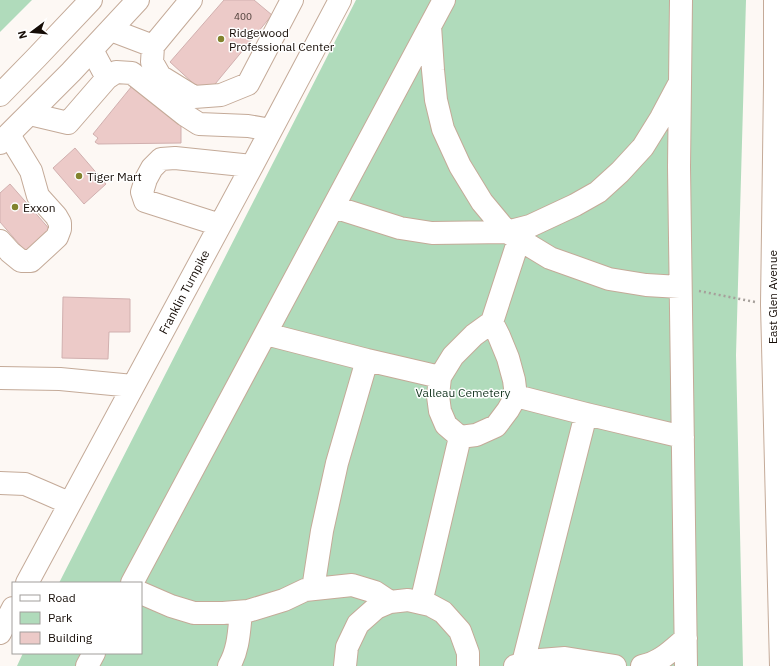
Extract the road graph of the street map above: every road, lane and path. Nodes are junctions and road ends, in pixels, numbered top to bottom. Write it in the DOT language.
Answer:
graph roads {
  1 [pos="91,0"];
  2 [pos="138,0"];
  3 [pos="191,0"];
  4 [pos="292,0"];
  5 [pos="340,0"];
  6 [pos="444,0"];
  7 [pos="681,0"];
  8 [pos="775,0"];
  9 [pos="430,26"];
  10 [pos="111,30"];
  11 [pos="153,46"];
  12 [pos="92,50"];
  13 [pos="107,78"];
  14 [pos="680,83"];
  15 [pos="779,84"];
  16 [pos="0,95"];
  17 [pos="30,114"];
  18 [pos="271,130"];
  19 [pos="4,139"];
  20 [pos="252,166"];
  21 [pos="334,207"];
  22 [pos="220,225"];
  23 [pos="513,236"];
  24 [pos="0,241"];
  25 [pos="680,287"];
  26 [pos="777,305"];
  27 [pos="492,322"];
  28 [pos="266,334"];
  29 [pos="367,360"];
  30 [pos="440,377"];
  31 [pos="0,378"];
  32 [pos="134,386"];
  33 [pos="516,396"];
  34 [pos="586,414"];
  35 [pos="460,436"];
  36 [pos="683,437"];
  37 [pos="0,483"];
  38 [pos="780,487"];
  39 [pos="69,503"];
  40 [pos="28,582"];
  41 [pos="133,582"];
  42 [pos="313,589"];
  43 [pos="142,593"];
  44 [pos="390,602"];
  45 [pos="421,603"];
  46 [pos="12,610"];
  47 [pos="241,612"];
  48 [pos="0,633"];
  49 [pos="686,638"];
  50 [pos="93,654"];
  51 [pos="519,665"];
  52 [pos="87,666"];
  53 [pos="230,666"];
  54 [pos="346,666"];
  55 [pos="468,666"];
  56 [pos="615,666"];
  57 [pos="642,666"];
  58 [pos="686,666"];
  59 [pos="781,666"];
  1 -- 16 [label="main road"];
  2 -- 10 [label="main road"];
  3 -- 11 [label="main road"];
  4 -- 11 [label="main road"];
  5 -- 18 [label="main road, Franklin Turnpike"];
  6 -- 9 [label="main road"];
  7 -- 14 [label="main road"];
  8 -- 15 [label="main road, East Glen Avenue"];
  9 -- 21 [label="main road"];
  9 -- 23 [label="main road"];
  10 -- 11 [label="main road"];
  10 -- 12 [label="main road"];
  12 -- 13 [label="main road"];
  12 -- 17 [label="main road"];
  13 -- 17 [label="main road"];
  13 -- 18 [label="main road"];
  14 -- 23 [label="main road"];
  14 -- 25 [label="main road"];
  15 -- 26 [label="main road, East Glen Avenue"];
  17 -- 19 [label="main road"];
  18 -- 20 [label="main road, Franklin Turnpike"];
  19 -- 24 [label="main road"];
  20 -- 22 [label="main road, Franklin Turnpike"];
  20 -- 22 [label="main road"];
  21 -- 23 [label="main road"];
  21 -- 28 [label="main road"];
  22 -- 32 [label="main road, Franklin Turnpike"];
  23 -- 25 [label="main road"];
  23 -- 27 [label="main road"];
  25 -- 26 [label="path"];
  25 -- 36 [label="main road"];
  26 -- 38 [label="main road, East Glen Avenue"];
  27 -- 30 [label="main road"];
  27 -- 33 [label="main road"];
  28 -- 29 [label="main road"];
  28 -- 41 [label="main road"];
  29 -- 30 [label="main road"];
  29 -- 42 [label="main road"];
  30 -- 35 [label="main road"];
  31 -- 32 [label="main road"];
  32 -- 39 [label="main road, Franklin Turnpike"];
  33 -- 34 [label="main road"];
  33 -- 35 [label="main road"];
  34 -- 36 [label="main road"];
  34 -- 51 [label="main road"];
  35 -- 45 [label="main road"];
  36 -- 49 [label="main road"];
  37 -- 39 [label="main road"];
  38 -- 59 [label="main road, East Glen Avenue"];
  39 -- 40 [label="main road, Franklin Turnpike"];
  42 -- 44 [label="main road"];
  42 -- 47 [label="main road"];
  43 -- 47 [label="main road"];
  44 -- 45 [label="main road"];
  44 -- 54 [label="main road"];
  45 -- 55 [label="main road"];
  46 -- 48 [label="main road"];
  47 -- 53 [label="main road"];
  49 -- 57 [label="main road"];
  49 -- 58 [label="main road"];
  50 -- 52 [label="main road"];
  51 -- 56 [label="main road"];
}
